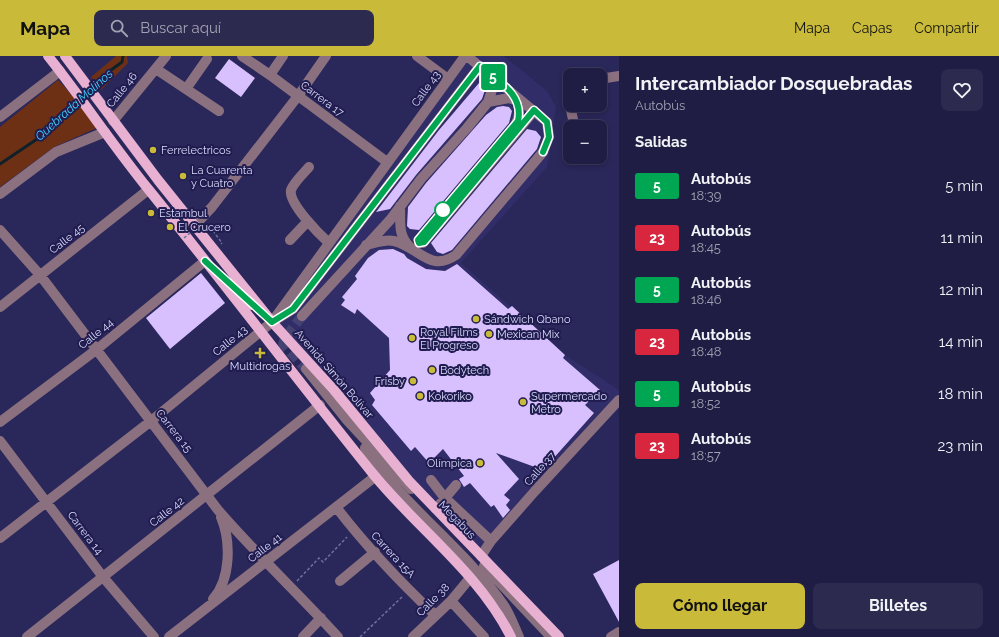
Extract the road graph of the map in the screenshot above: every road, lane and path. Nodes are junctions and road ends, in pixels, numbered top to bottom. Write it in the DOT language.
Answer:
graph roads {
  1 [pos="48,56"];
  2 [pos="65,56"];
  3 [pos="166,56"];
  4 [pos="242,56"];
  5 [pos="283,56"];
  6 [pos="326,56"];
  7 [pos="417,56"];
  8 [pos="466,56"];
  9 [pos="207,59"];
  10 [pos="480,66"];
  11 [pos="156,68"];
  12 [pos="60,71"];
  13 [pos="270,75"];
  14 [pos="491,75"];
  15 [pos="619,76"];
  16 [pos="607,78"];
  17 [pos="448,79"];
  18 [pos="186,89"];
  19 [pos="298,96"];
  20 [pos="519,99"];
  21 [pos="488,102"];
  22 [pos="534,110"];
  23 [pos="220,111"];
  24 [pos="0,117"];
  25 [pos="113,121"];
  26 [pos="514,127"];
  27 [pos="105,132"];
  28 [pos="387,162"];
  29 [pos="309,167"];
  30 [pos="148,190"];
  31 [pos="0,194"];
  32 [pos="400,206"];
  33 [pos="307,222"];
  34 [pos="199,224"];
  35 [pos="0,230"];
  36 [pos="184,238"];
  37 [pos="290,240"];
  38 [pos="329,243"];
  39 [pos="366,245"];
  40 [pos="414,250"];
  41 [pos="205,261"];
  42 [pos="40,275"];
  43 [pos="0,307"];
  44 [pos="302,316"];
  45 [pos="272,322"];
  46 [pos="260,332"];
  47 [pos="96,350"];
  48 [pos="306,369"];
  49 [pos="619,400"];
  50 [pos="320,405"];
  51 [pos="346,419"];
  52 [pos="151,421"];
  53 [pos="0,422"];
  54 [pos="0,441"];
  55 [pos="376,476"];
  56 [pos="431,480"];
  57 [pos="456,485"];
  58 [pos="208,495"];
  59 [pos="444,497"];
  60 [pos="47,502"];
  61 [pos="336,507"];
  62 [pos="436,509"];
  63 [pos="218,510"];
  64 [pos="353,530"];
  65 [pos="0,538"];
  66 [pos="491,541"];
  67 [pos="375,552"];
  68 [pos="481,556"];
  69 [pos="266,563"];
  70 [pos="103,578"];
  71 [pos="470,578"];
  72 [pos="340,581"];
  73 [pos="291,586"];
  74 [pos="409,590"];
  75 [pos="451,601"];
  76 [pos="203,611"];
  77 [pos="435,616"];
  78 [pos="321,618"];
  79 [pos="619,632"];
  80 [pos="27,637"];
  81 [pos="154,637"];
  82 [pos="168,637"];
  83 [pos="303,637"];
  84 [pos="338,637"];
  85 [pos="360,637"];
  86 [pos="413,637"];
  87 [pos="484,637"];
  88 [pos="511,637"];
  89 [pos="519,637"];
  90 [pos="551,637"];
  91 [pos="559,637"];
  92 [pos="611,637"];
  1 -- 12 [label="main road"];
  2 -- 25 [label="main road, Avenida Simón Bolívar"];
  3 -- 11 [label="street, Calle 46"];
  4 -- 13 [label="street, Carrera 17"];
  5 -- 13 [label="street"];
  6 -- 19 [label="street"];
  7 -- 17 [label="street"];
  8 -- 10 [label="street"];
  8 -- 17 [label="street, Calle 43"];
  9 -- 18 [label="street"];
  10 -- 14 [label="street"];
  10 -- 45 [label="street"];
  11 -- 18 [label="street"];
  11 -- 25 [label="street, Calle 46"];
  12 -- 24 [label="street"];
  12 -- 27 [label="main road"];
  13 -- 19 [label="street, Carrera 17"];
  14 -- 20 [label="street"];
  14 -- 21 [label="street"];
  15 -- 16 [label="street"];
  17 -- 28 [label="street, Calle 43"];
  18 -- 23 [label="street"];
  19 -- 28 [label="street, Carrera 17"];
  19 -- 34 [label="street"];
  20 -- 21 [label="street"];
  20 -- 22 [label="street"];
  20 -- 26 [label="street"];
  21 -- 32 [label="street"];
  22 -- 26 [label="street"];
  22 -- 26 [label="street"];
  22 -- 40 [label="street"];
  25 -- 34 [label="main road, Avenida Simón Bolívar"];
  27 -- 30 [label="main road"];
  27 -- 31 [label="street"];
  28 -- 38 [label="street, Calle 43"];
  29 -- 33 [label="street"];
  30 -- 41 [label="main road"];
  30 -- 42 [label="street, Calle 45"];
  32 -- 39 [label="street"];
  32 -- 40 [label="street"];
  33 -- 37 [label="street"];
  33 -- 38 [label="street"];
  34 -- 36 [label="path, bridge"];
  34 -- 45 [label="main road, Avenida Simón Bolívar"];
  35 -- 42 [label="street, Carrera 15"];
  38 -- 45 [label="street, Calle 43"];
  39 -- 40 [label="street"];
  39 -- 44 [label="street"];
  41 -- 45 [label="main road"];
  41 -- 46 [label="main road"];
  41 -- 47 [label="street, Calle 44"];
  42 -- 43 [label="street, Calle 45"];
  42 -- 47 [label="street, Carrera 15"];
  45 -- 46 [label="street, Calle 43"];
  45 -- 62 [label="main road, Avenida Simón Bolívar"];
  46 -- 50 [label="main road"];
  46 -- 52 [label="street, Calle 43"];
  47 -- 52 [label="street, Carrera 15"];
  47 -- 53 [label="street, Calle 44"];
  48 -- 51 [label="street, Megabus"];
  49 -- 66 [label="street, Calle 37"];
  50 -- 55 [label="main road"];
  50 -- 58 [label="street, Calle 42"];
  51 -- 89 [label="street, Megabus"];
  51 -- 90 [label="street, Megabus"];
  52 -- 58 [label="street, Carrera 15"];
  52 -- 60 [label="street, Calle 43"];
  54 -- 60 [label="street, Carrera 14"];
  55 -- 61 [label="street, Calle 41"];
  55 -- 71 [label="main road"];
  56 -- 59 [label="street"];
  57 -- 59 [label="street"];
  58 -- 63 [label="street, Carrera 15"];
  58 -- 70 [label="street, Calle 42"];
  59 -- 62 [label="street"];
  59 -- 66 [label="street"];
  60 -- 65 [label="street, Calle 43"];
  60 -- 70 [label="street, Carrera 14"];
  61 -- 64 [label="street, Carrera 15A"];
  61 -- 69 [label="street, Calle 41"];
  62 -- 68 [label="main road, Avenida Simón Bolívar"];
  63 -- 69 [label="street, Carrera 15"];
  63 -- 76 [label="street"];
  64 -- 67 [label="street, Carrera 15A"];
  64 -- 73 [label="path"];
  66 -- 68 [label="street, Calle 37"];
  67 -- 72 [label="street"];
  67 -- 74 [label="street, Carrera 15A"];
  68 -- 91 [label="main road, Avenida Simón Bolívar"];
  69 -- 73 [label="street, Carrera 15"];
  69 -- 76 [label="street, Calle 41"];
  70 -- 80 [label="street, Calle 42"];
  70 -- 81 [label="street, Carrera 14"];
  71 -- 75 [label="street, Calle 38"];
  71 -- 88 [label="main road"];
  73 -- 78 [label="street, Carrera 15"];
  74 -- 77 [label="street, Carrera 15A"];
  74 -- 85 [label="path"];
  75 -- 77 [label="street, Calle 38"];
  75 -- 87 [label="street"];
  76 -- 82 [label="street, Calle 41"];
  77 -- 86 [label="street, Calle 38"];
  78 -- 83 [label="street"];
  78 -- 84 [label="street, Carrera 15"];
  79 -- 92 [label="street"];
}
